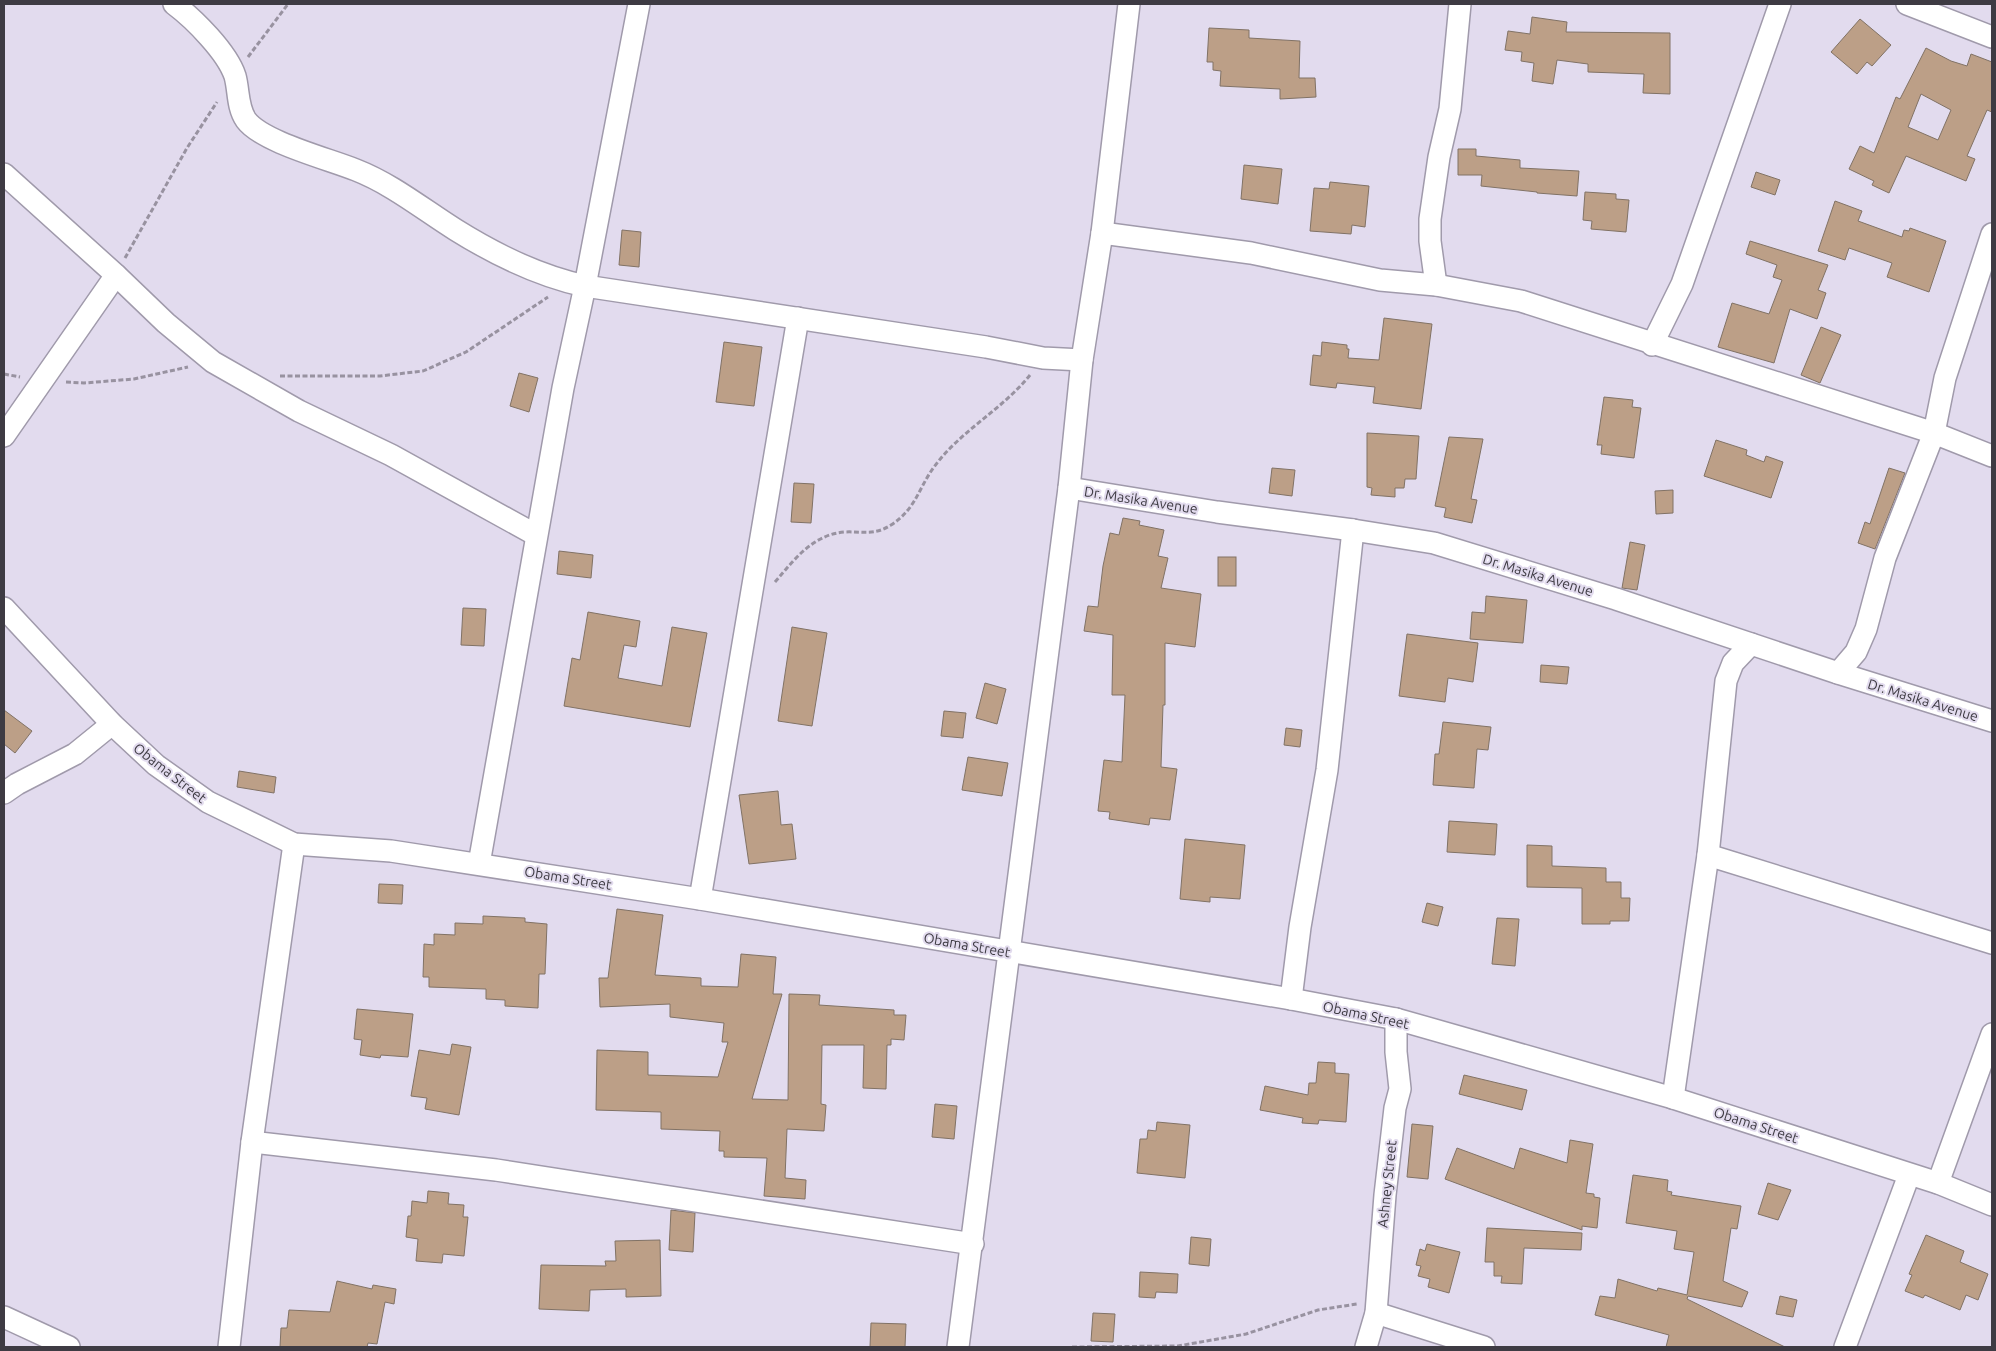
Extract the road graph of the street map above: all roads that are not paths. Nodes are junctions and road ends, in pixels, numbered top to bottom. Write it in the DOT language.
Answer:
graph roads {
  1 [pos="174,4"];
  2 [pos="639,4"];
  3 [pos="1129,4"];
  4 [pos="1460,4"];
  5 [pos="1780,4"];
  6 [pos="1907,4"];
  7 [pos="1992,37"];
  8 [pos="4,174"];
  9 [pos="1102,233"];
  10 [pos="1992,234"];
  11 [pos="116,275"];
  12 [pos="577,285"];
  13 [pos="1436,285"];
  14 [pos="798,318"];
  15 [pos="1652,344"];
  16 [pos="1082,360"];
  17 [pos="1934,433"];
  18 [pos="4,436"];
  19 [pos="1992,456"];
  20 [pos="1069,488"];
  21 [pos="1353,530"];
  22 [pos="536,536"];
  23 [pos="4,608"];
  24 [pos="1751,644"];
  25 [pos="1838,673"];
  26 [pos="1992,721"];
  27 [pos="112,724"];
  28 [pos="4,793"];
  29 [pos="294,844"];
  30 [pos="1708,855"];
  31 [pos="478,864"];
  32 [pos="700,898"];
  33 [pos="1992,943"];
  34 [pos="1010,952"];
  35 [pos="1291,999"];
  36 [pos="1396,1020"];
  37 [pos="1992,1034"];
  38 [pos="1673,1098"];
  39 [pos="252,1142"];
  40 [pos="1909,1174"];
  41 [pos="1938,1183"];
  42 [pos="1992,1205"];
  43 [pos="973,1244"];
  44 [pos="1377,1303"];
  45 [pos="4,1317"];
  46 [pos="69,1347"];
  47 [pos="229,1347"];
  48 [pos="958,1347"];
  49 [pos="1366,1347"];
  50 [pos="1484,1347"];
  51 [pos="1845,1347"];
  1 -- 12 [label="street"];
  2 -- 12 [label="street"];
  3 -- 9 [label="street"];
  4 -- 13 [label="street"];
  5 -- 15 [label="street"];
  6 -- 7 [label="street"];
  8 -- 11 [label="street"];
  9 -- 13 [label="street"];
  9 -- 16 [label="street"];
  10 -- 17 [label="street"];
  11 -- 18 [label="street"];
  11 -- 22 [label="street"];
  12 -- 14 [label="street"];
  12 -- 22 [label="street"];
  13 -- 15 [label="street"];
  14 -- 16 [label="street"];
  14 -- 32 [label="street"];
  15 -- 17 [label="street"];
  16 -- 20 [label="street"];
  17 -- 19 [label="street"];
  17 -- 25 [label="street"];
  20 -- 21 [label="street, Dr. Masika Avenue"];
  20 -- 34 [label="street"];
  21 -- 24 [label="street, Dr. Masika Avenue"];
  21 -- 35 [label="street"];
  22 -- 31 [label="street"];
  23 -- 27 [label="street, Obama Street"];
  24 -- 25 [label="street, Dr. Masika Avenue"];
  24 -- 30 [label="street"];
  25 -- 26 [label="street, Dr. Masika Avenue"];
  27 -- 28 [label="street"];
  27 -- 29 [label="street, Obama Street"];
  29 -- 31 [label="street, Obama Street"];
  29 -- 39 [label="street"];
  30 -- 33 [label="street"];
  30 -- 38 [label="street"];
  31 -- 32 [label="street, Obama Street"];
  32 -- 34 [label="street, Obama Street"];
  34 -- 35 [label="street, Obama Street"];
  34 -- 43 [label="street"];
  35 -- 36 [label="street, Obama Street"];
  36 -- 38 [label="street, Obama Street"];
  36 -- 44 [label="street, Ashney Street"];
  37 -- 41 [label="street"];
  38 -- 40 [label="street, Obama Street"];
  39 -- 43 [label="street"];
  39 -- 47 [label="street"];
  40 -- 41 [label="street, Obama Street"];
  40 -- 51 [label="street"];
  41 -- 42 [label="street, Obama Street"];
  43 -- 48 [label="street"];
  44 -- 49 [label="street, Ashney Street"];
  44 -- 50 [label="street"];
  45 -- 46 [label="street"];
}
